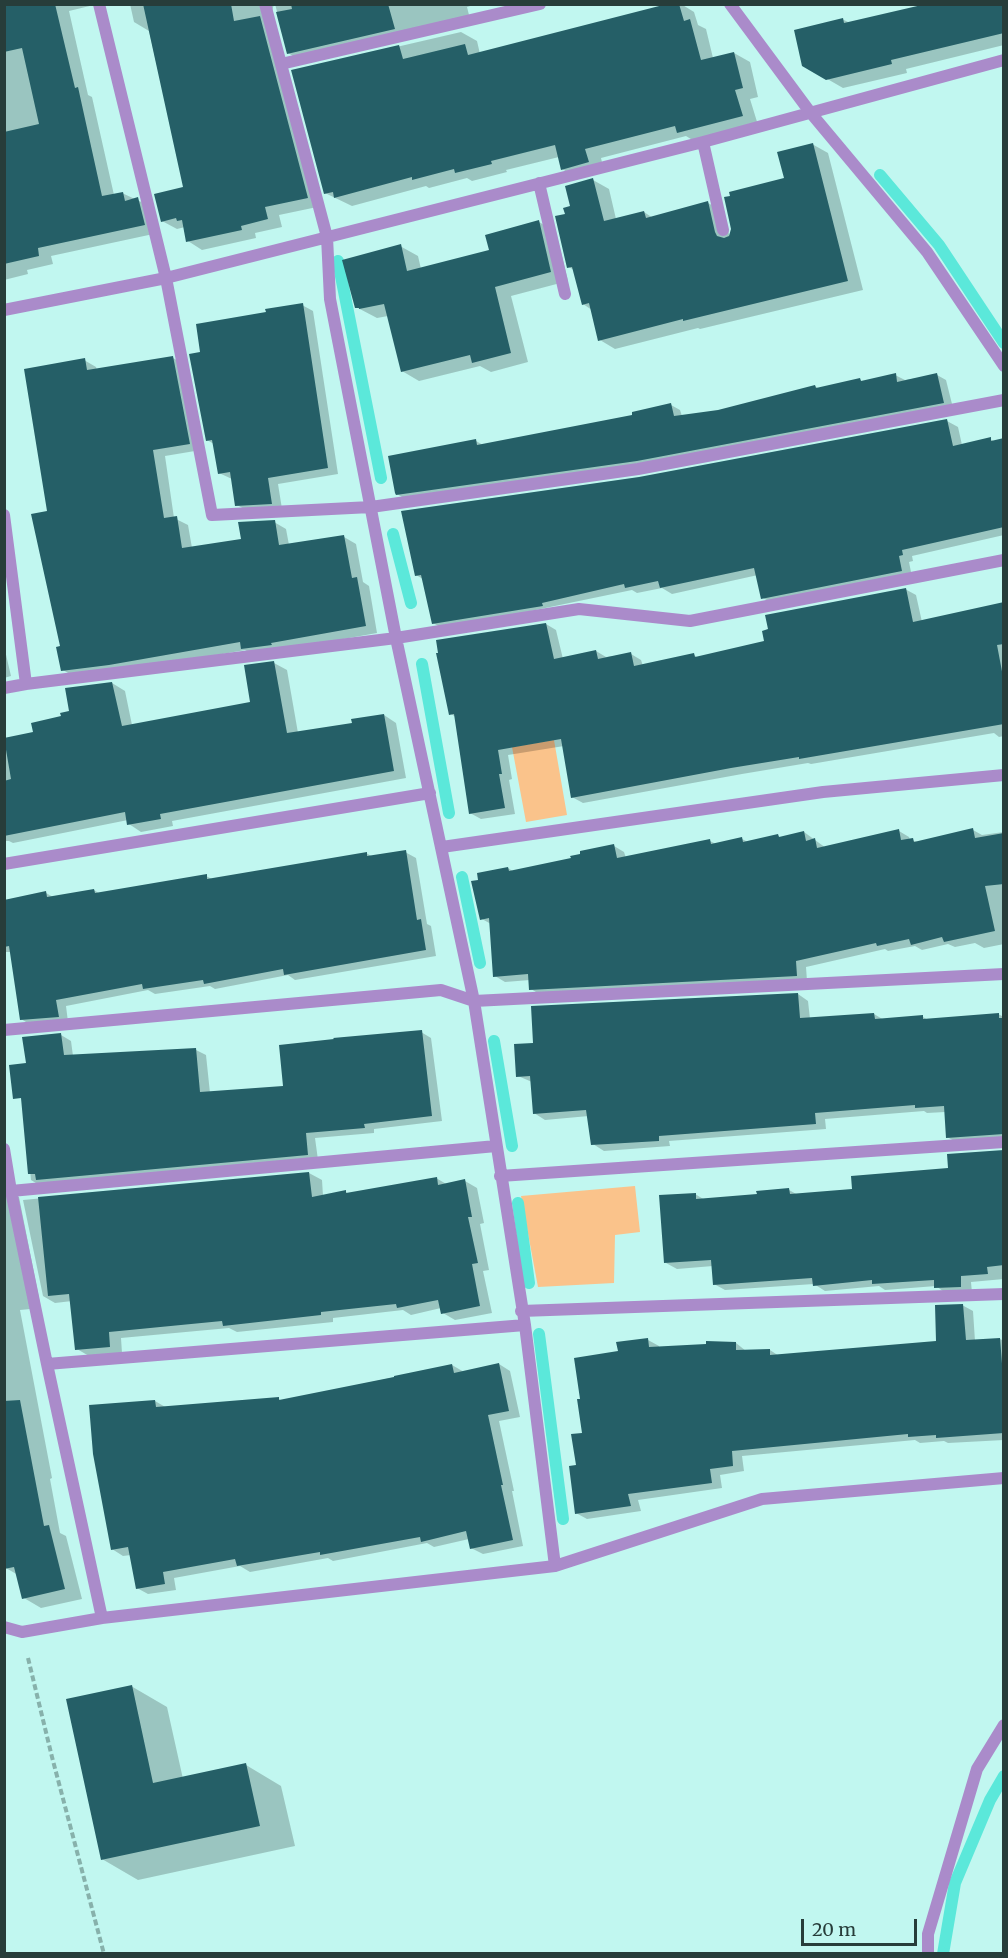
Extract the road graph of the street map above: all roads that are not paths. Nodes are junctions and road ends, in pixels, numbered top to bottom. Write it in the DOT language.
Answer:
graph roads {
  1 [pos="99,4"];
  2 [pos="265,4"];
  3 [pos="540,4"];
  4 [pos="730,4"];
  5 [pos="1004,60"];
  6 [pos="281,64"];
  7 [pos="810,112"];
  8 [pos="703,142"];
  9 [pos="539,183"];
  10 [pos="723,230"];
  11 [pos="327,237"];
  12 [pos="166,278"];
  13 [pos="566,294"];
  14 [pos="4,310"];
  15 [pos="1004,366"];
  16 [pos="1004,400"];
  17 [pos="371,507"];
  18 [pos="4,515"];
  19 [pos="1004,560"];
  20 [pos="396,638"];
  21 [pos="26,684"];
  22 [pos="4,688"];
  23 [pos="1004,775"];
  24 [pos="430,794"];
  25 [pos="442,847"];
  26 [pos="4,864"];
  27 [pos="1004,974"];
  28 [pos="474,1001"];
  29 [pos="4,1030"];
  30 [pos="1004,1142"];
  31 [pos="496,1146"];
  32 [pos="4,1149"];
  33 [pos="500,1176"];
  34 [pos="11,1191"];
  35 [pos="1004,1294"];
  36 [pos="521,1311"];
  37 [pos="525,1325"];
  38 [pos="47,1364"];
  39 [pos="1004,1478"];
  40 [pos="555,1566"];
  41 [pos="102,1618"];
  42 [pos="4,1627"];
  43 [pos="1004,1725"];
  44 [pos="928,1953"];
  1 -- 12 [label="street"];
  2 -- 6 [label="street"];
  3 -- 6 [label="street"];
  4 -- 7 [label="street"];
  5 -- 7 [label="street"];
  6 -- 11 [label="street"];
  7 -- 8 [label="street"];
  7 -- 15 [label="street"];
  8 -- 9 [label="street"];
  8 -- 10 [label="street"];
  9 -- 11 [label="street"];
  9 -- 13 [label="street"];
  11 -- 12 [label="street"];
  11 -- 17 [label="street"];
  12 -- 14 [label="street"];
  12 -- 17 [label="street"];
  16 -- 17 [label="street"];
  17 -- 20 [label="street"];
  18 -- 21 [label="street"];
  19 -- 20 [label="street"];
  20 -- 21 [label="street"];
  20 -- 24 [label="street"];
  21 -- 22 [label="street"];
  23 -- 25 [label="street"];
  24 -- 25 [label="street"];
  24 -- 26 [label="street"];
  25 -- 28 [label="street"];
  27 -- 28 [label="street"];
  28 -- 29 [label="street"];
  28 -- 31 [label="street"];
  30 -- 33 [label="street"];
  31 -- 33 [label="street"];
  31 -- 34 [label="street"];
  32 -- 34 [label="street"];
  33 -- 36 [label="street"];
  34 -- 38 [label="street"];
  35 -- 36 [label="street"];
  36 -- 37 [label="street"];
  37 -- 38 [label="street"];
  37 -- 40 [label="street"];
  38 -- 41 [label="street"];
  39 -- 40 [label="street"];
  40 -- 41 [label="street"];
  41 -- 42 [label="street"];
  43 -- 44 [label="street"];
}
